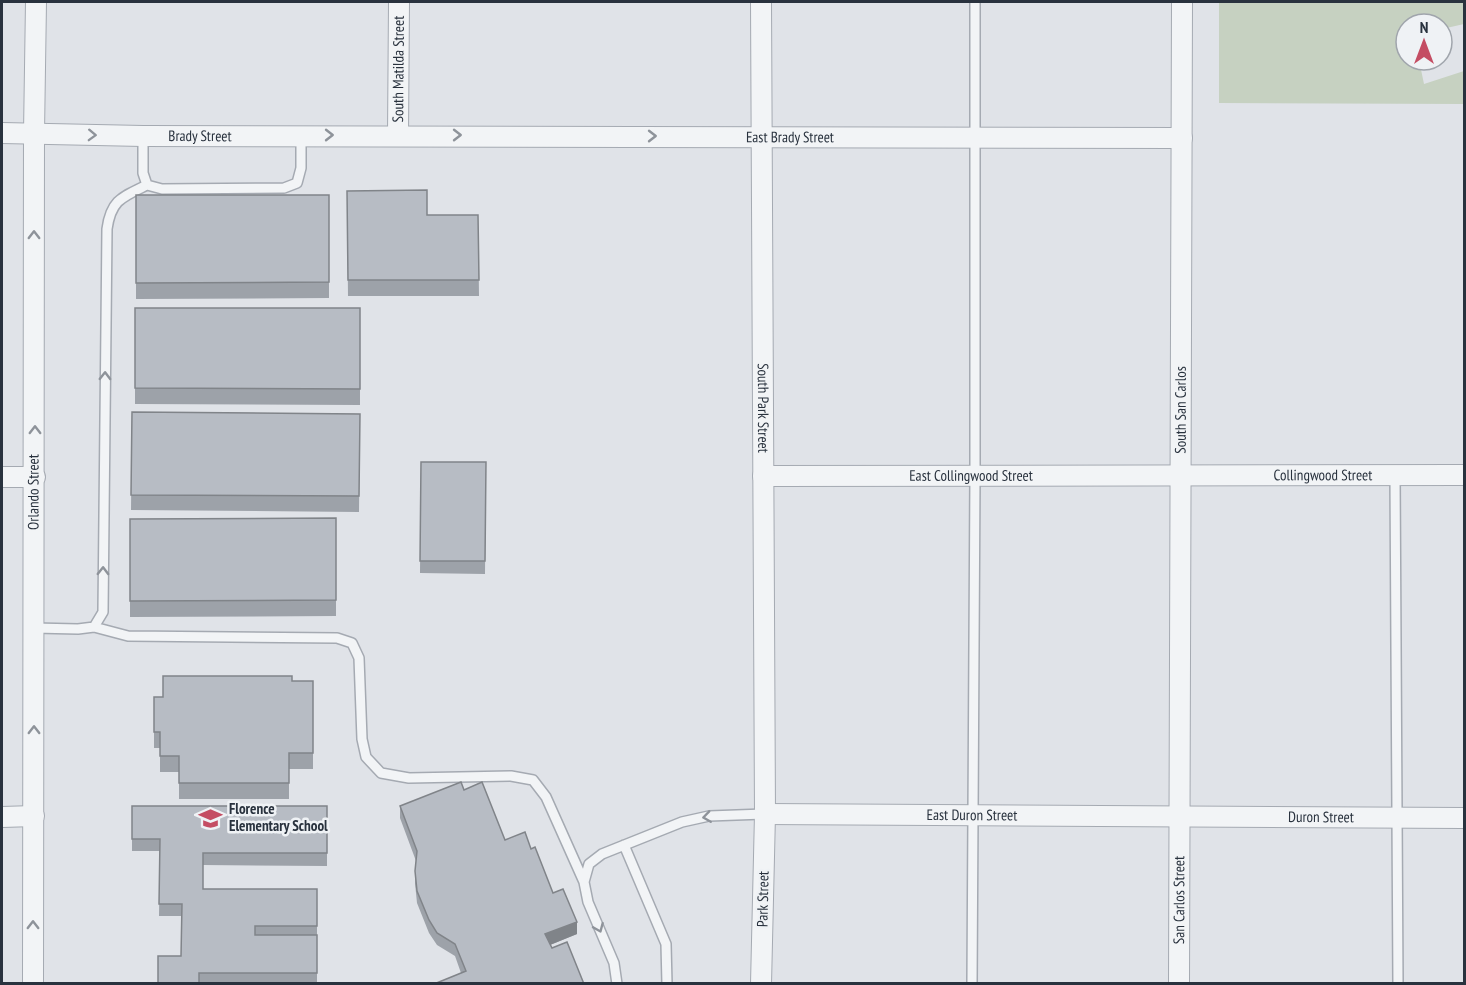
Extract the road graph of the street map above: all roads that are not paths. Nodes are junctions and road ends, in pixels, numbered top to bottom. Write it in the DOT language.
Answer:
graph roads {
  1 [pos="36,2"];
  2 [pos="399,2"];
  3 [pos="761,2"];
  4 [pos="975,2"];
  5 [pos="1182,2"];
  6 [pos="2,133"];
  7 [pos="34,133"];
  8 [pos="398,135"];
  9 [pos="143,136"];
  10 [pos="301,136"];
  11 [pos="762,137"];
  12 [pos="975,138"];
  13 [pos="1182,138"];
  14 [pos="147,184"];
  15 [pos="975,475"];
  16 [pos="1180,475"];
  17 [pos="1395,475"];
  18 [pos="1464,475"];
  19 [pos="763,476"];
  20 [pos="2,477"];
  21 [pos="35,477"];
  22 [pos="94,627"];
  23 [pos="34,628"];
  24 [pos="765,814"];
  25 [pos="34,816"];
  26 [pos="973,816"];
  27 [pos="2,817"];
  28 [pos="1179,818"];
  29 [pos="1396,818"];
  30 [pos="1464,818"];
  31 [pos="624,845"];
  32 [pos="584,882"];
  33 [pos="33,984"];
  34 [pos="616,984"];
  35 [pos="667,984"];
  36 [pos="762,984"];
  37 [pos="972,984"];
  38 [pos="1179,984"];
  39 [pos="1398,984"];
  1 -- 7 [label="street, Orlando Street"];
  2 -- 8 [label="street, South Matilda Street"];
  3 -- 11 [label="street, South Park Street"];
  4 -- 12 [label="lane"];
  5 -- 13 [label="street, South San Carlos"];
  6 -- 7 [label="street, Brady Street"];
  7 -- 9 [label="street, Brady Street, one-way"];
  21 -- 7 [label="street, Orlando Street, one-way"];
  10 -- 8 [label="street, Brady Street, one-way"];
  8 -- 11 [label="street, East Brady Street, one-way"];
  9 -- 10 [label="street, Brady Street"];
  9 -- 14 [label="lane"];
  10 -- 14 [label="lane"];
  11 -- 12 [label="street, East Brady Street"];
  11 -- 19 [label="street, South Park Street"];
  12 -- 13 [label="street, East Brady Street"];
  12 -- 15 [label="lane"];
  13 -- 16 [label="street, South San Carlos"];
  22 -- 14 [label="lane, one-way"];
  15 -- 16 [label="street, East Collingwood Street"];
  15 -- 19 [label="street, East Collingwood Street"];
  15 -- 26 [label="lane"];
  16 -- 17 [label="street, Collingwood Street"];
  16 -- 28 [label="street, South San Carlos"];
  17 -- 18 [label="street, Collingwood Street"];
  17 -- 29 [label="lane"];
  19 -- 24 [label="street, South Park Street"];
  20 -- 21 [label="street"];
  21 -- 23 [label="street, Orlando Street"];
  22 -- 23 [label="lane"];
  22 -- 32 [label="lane"];
  25 -- 23 [label="street, Orlando Street, one-way"];
  24 -- 26 [label="street, East Duron Street"];
  24 -- 31 [label="lane, one-way"];
  24 -- 36 [label="street, Park Street"];
  25 -- 27 [label="street"];
  33 -- 25 [label="street, Orlando Street, one-way"];
  26 -- 28 [label="street, East Duron Street"];
  26 -- 37 [label="lane"];
  28 -- 29 [label="street, Duron Street"];
  28 -- 38 [label="street, San Carlos Street"];
  29 -- 30 [label="street, Duron Street"];
  29 -- 39 [label="lane"];
  31 -- 32 [label="lane"];
  31 -- 35 [label="lane"];
  32 -- 34 [label="lane, one-way"];
}
